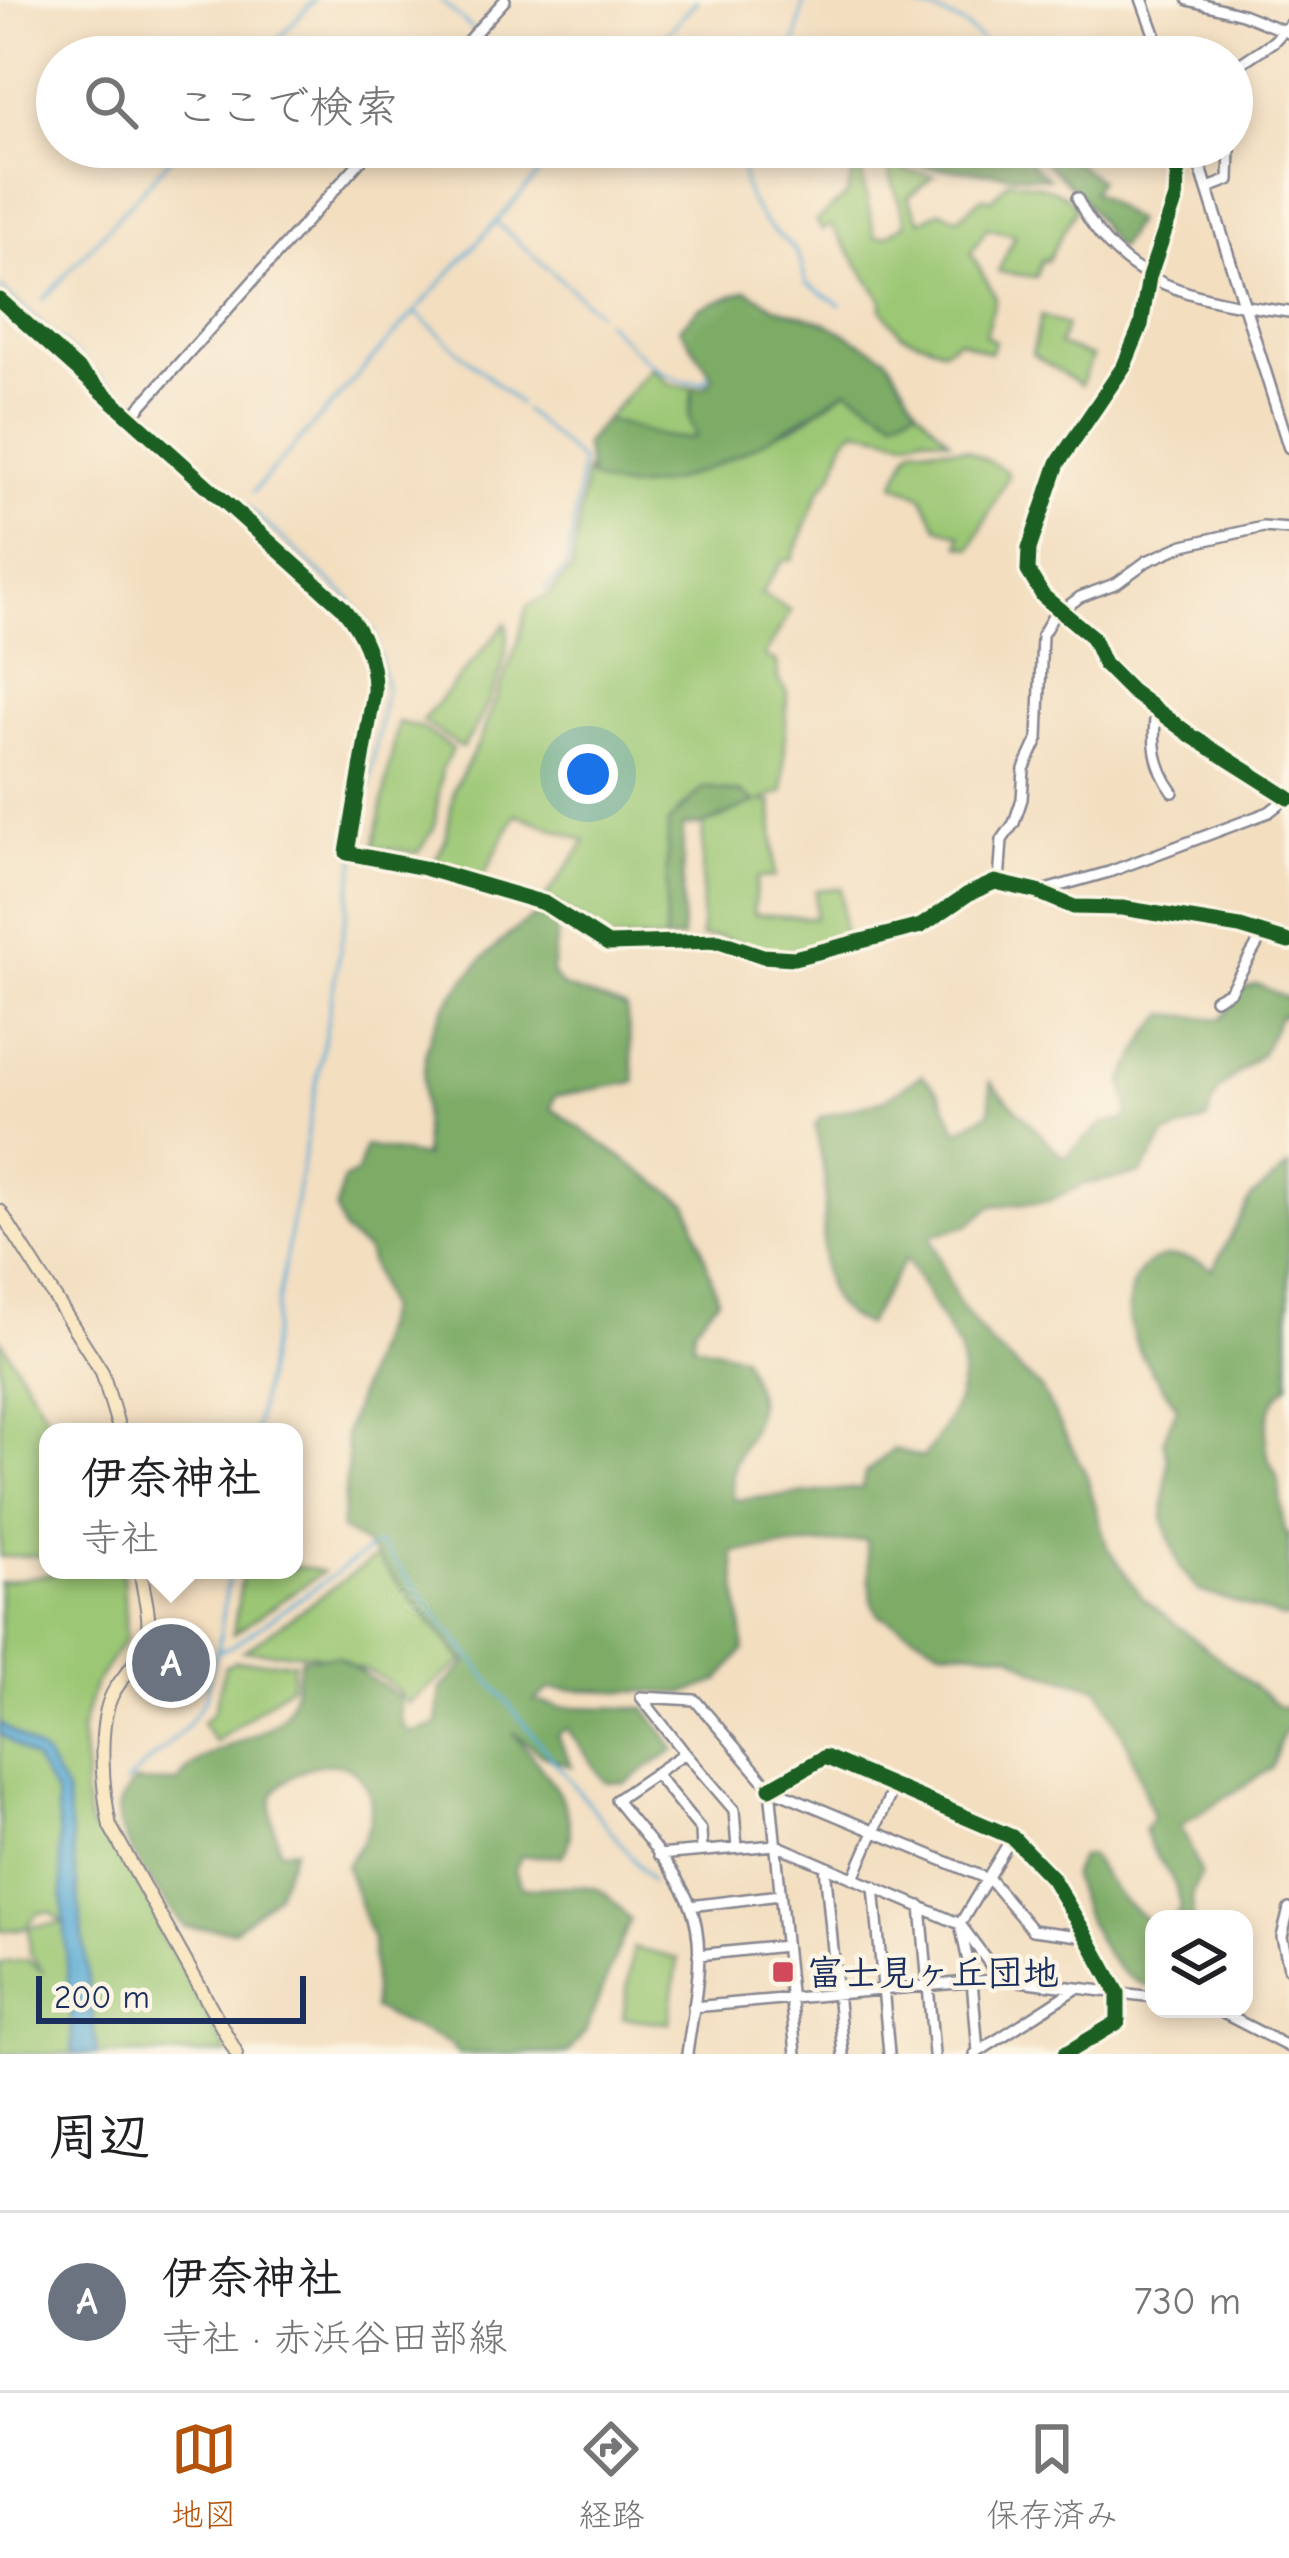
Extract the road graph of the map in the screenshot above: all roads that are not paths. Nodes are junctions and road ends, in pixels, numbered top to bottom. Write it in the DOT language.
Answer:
graph roads {
  1 [pos="505,0"];
  2 [pos="1144,0"];
  3 [pos="1188,0"];
  4 [pos="1288,30"];
  5 [pos="472,36"];
  6 [pos="1156,36"];
  7 [pos="1253,54"];
  8 [pos="354,168"];
  9 [pos="1178,168"];
  10 [pos="1201,168"];
  11 [pos="1229,168"];
  12 [pos="1208,188"];
  13 [pos="1077,197"];
  14 [pos="1149,278"];
  15 [pos="0,300"];
  16 [pos="1245,306"];
  17 [pos="1289,312"];
  18 [pos="135,412"];
  19 [pos="1289,447"];
  20 [pos="1289,529"];
  21 [pos="1059,612"];
  22 [pos="1156,710"];
  23 [pos="1173,792"];
  24 [pos="1288,798"];
  25 [pos="999,882"];
  26 [pos="1038,892"];
  27 [pos="1263,934"];
  28 [pos="1289,942"];
  29 [pos="1215,999"];
  30 [pos="0,1211"];
  31 [pos="117,1423"];
  32 [pos="142,1579"];
  33 [pos="686,1753"];
  34 [pos="656,1773"];
  35 [pos="894,1786"];
  36 [pos="770,1788"];
  37 [pos="875,1830"];
  38 [pos="1012,1837"];
  39 [pos="776,1845"];
  40 [pos="737,1848"];
  41 [pos="703,1851"];
  42 [pos="658,1855"];
  43 [pos="825,1866"];
  44 [pos="854,1878"];
  45 [pos="986,1878"];
  46 [pos="874,1886"];
  47 [pos="780,1895"];
  48 [pos="690,1906"];
  49 [pos="921,1906"];
  50 [pos="1289,1910"];
  51 [pos="960,1924"];
  52 [pos="1087,1937"];
  53 [pos="785,1946"];
  54 [pos="698,1955"];
  55 [pos="1289,1968"];
  56 [pos="1001,1979"];
  57 [pos="972,1980"];
  58 [pos="927,1984"];
  59 [pos="882,1989"];
  60 [pos="1077,1989"];
  61 [pos="837,1993"];
  62 [pos="1118,1993"];
  63 [pos="1145,1996"];
  64 [pos="790,1997"];
  65 [pos="693,2006"];
  66 [pos="1233,2018"];
  67 [pos="998,2041"];
  68 [pos="1289,2047"];
  69 [pos="976,2053"];
  70 [pos="237,2054"];
  71 [pos="687,2054"];
  72 [pos="796,2054"];
  73 [pos="844,2054"];
  74 [pos="889,2054"];
  75 [pos="934,2054"];
  76 [pos="1005,2054"];
  77 [pos="1065,2054"];
  1 -- 5 [label="street"];
  2 -- 6 [label="street"];
  3 -- 4 [label="street"];
  4 -- 7 [label="street"];
  8 -- 18 [label="street"];
  9 -- 14 [label="street"];
  10 -- 12 [label="street"];
  11 -- 12 [label="street"];
  12 -- 16 [label="street"];
  13 -- 14 [label="street"];
  14 -- 16 [label="street"];
  14 -- 21 [label="street"];
  15 -- 18 [label="street"];
  16 -- 17 [label="street"];
  16 -- 19 [label="street"];
  18 -- 25 [label="street"];
  20 -- 21 [label="street"];
  21 -- 22 [label="street"];
  21 -- 25 [label="street"];
  22 -- 23 [label="street"];
  22 -- 24 [label="street"];
  24 -- 26 [label="street"];
  25 -- 26 [label="street"];
  26 -- 27 [label="street"];
  27 -- 28 [label="street"];
  27 -- 29 [label="street"];
  30 -- 31 [label="main road"];
  32 -- 70 [label="main road"];
  33 -- 34 [label="street"];
  33 -- 36 [label="street"];
  33 -- 40 [label="street"];
  34 -- 41 [label="street"];
  34 -- 42 [label="street"];
  35 -- 36 [label="street"];
  35 -- 37 [label="street"];
  35 -- 38 [label="street"];
  36 -- 37 [label="street"];
  36 -- 39 [label="street"];
  37 -- 44 [label="street"];
  37 -- 45 [label="street"];
  38 -- 45 [label="street"];
  38 -- 52 [label="street"];
  39 -- 40 [label="street"];
  39 -- 43 [label="street"];
  39 -- 47 [label="street"];
  40 -- 41 [label="street"];
  41 -- 42 [label="street"];
  42 -- 48 [label="street"];
  43 -- 44 [label="street"];
  43 -- 61 [label="street"];
  44 -- 46 [label="street"];
  45 -- 51 [label="street"];
  45 -- 52 [label="street"];
  46 -- 49 [label="street"];
  46 -- 59 [label="street"];
  47 -- 48 [label="street"];
  47 -- 53 [label="street"];
  48 -- 54 [label="street"];
  49 -- 51 [label="street"];
  49 -- 58 [label="street"];
  50 -- 55 [label="street"];
  51 -- 56 [label="street"];
  51 -- 57 [label="street"];
  52 -- 62 [label="street"];
  53 -- 54 [label="street"];
  53 -- 64 [label="street"];
  54 -- 65 [label="street"];
  56 -- 57 [label="street"];
  56 -- 60 [label="street"];
  57 -- 58 [label="street"];
  57 -- 69 [label="street"];
  58 -- 59 [label="street"];
  58 -- 75 [label="street"];
  59 -- 61 [label="street"];
  59 -- 74 [label="street"];
  60 -- 62 [label="street"];
  60 -- 67 [label="street"];
  61 -- 64 [label="street"];
  61 -- 73 [label="street"];
  62 -- 63 [label="street"];
  62 -- 77 [label="street"];
  64 -- 65 [label="street"];
  64 -- 72 [label="street"];
  65 -- 71 [label="street"];
  66 -- 68 [label="street"];
  67 -- 69 [label="street"];
  67 -- 76 [label="street"];
}
